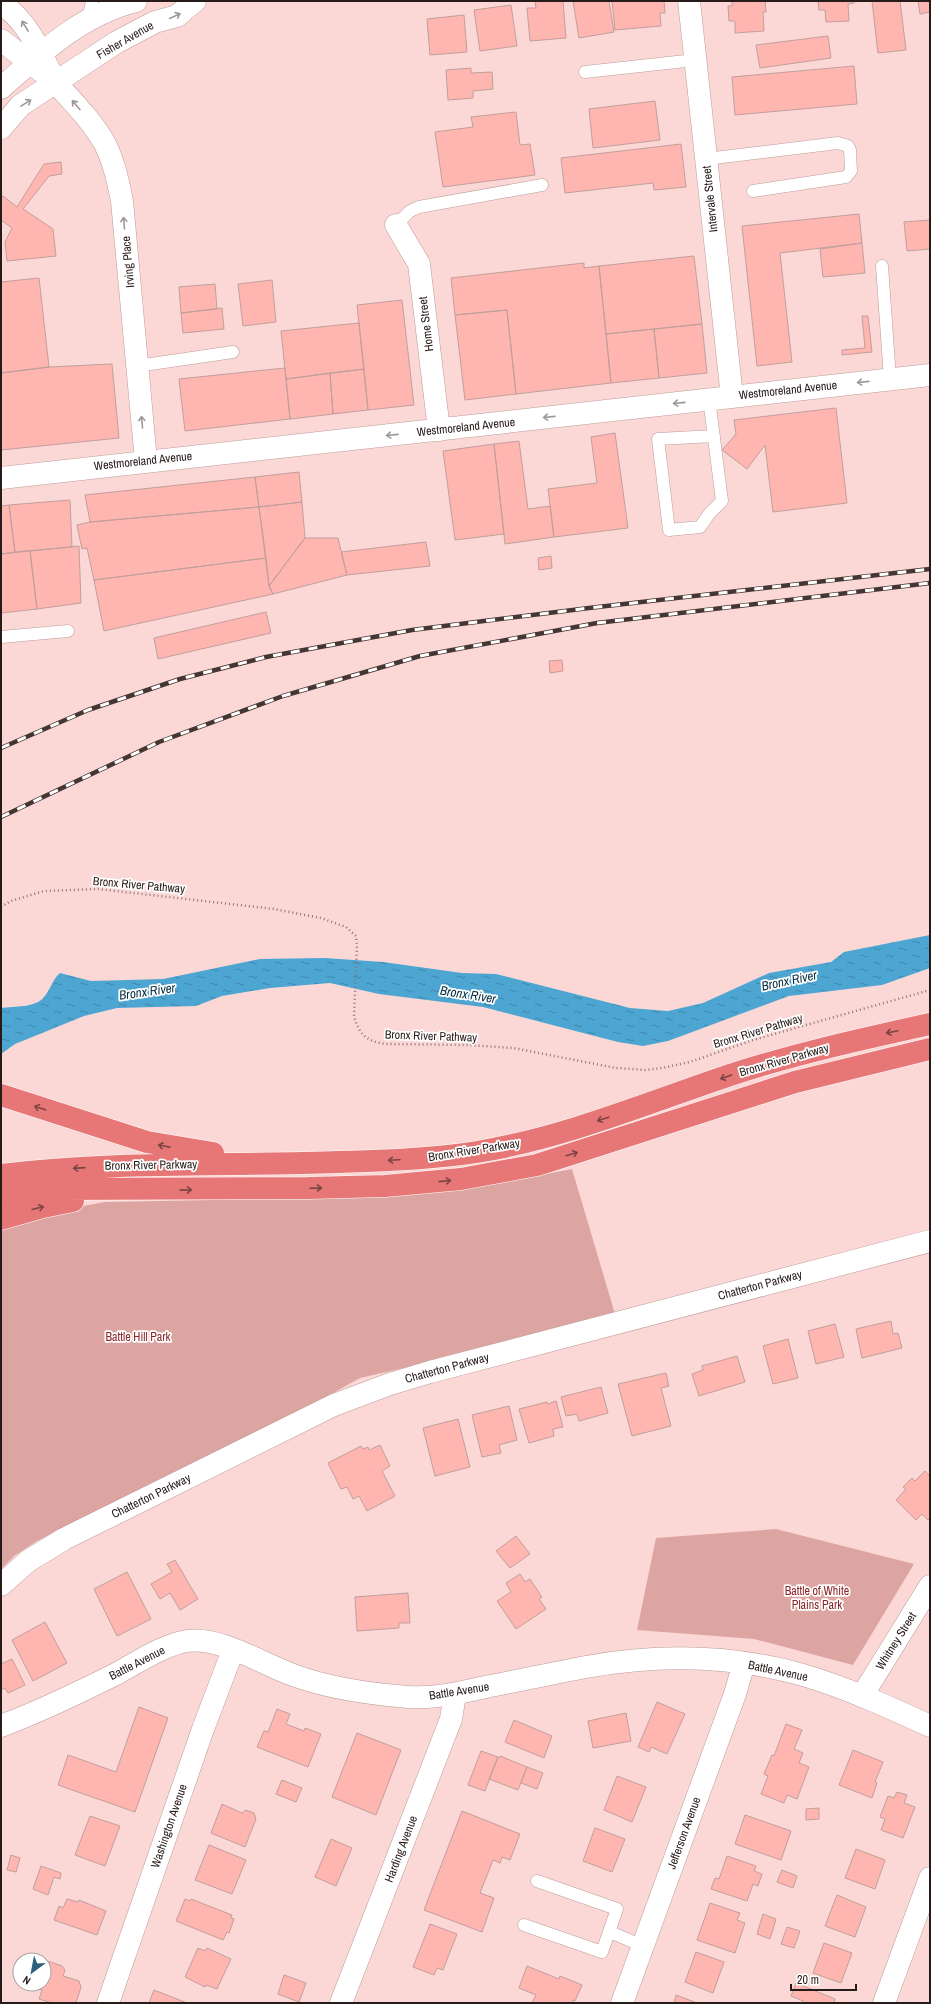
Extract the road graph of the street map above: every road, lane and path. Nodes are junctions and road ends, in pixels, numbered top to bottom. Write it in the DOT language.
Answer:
graph roads {
  1 [pos="136,1"];
  2 [pos="194,1"];
  3 [pos="689,1"];
  4 [pos="1,4"];
  5 [pos="90,11"];
  6 [pos="1,40"];
  7 [pos="36,59"];
  8 [pos="695,60"];
  9 [pos="585,72"];
  10 [pos="56,83"];
  11 [pos="1,88"];
  12 [pos="1,128"];
  13 [pos="706,159"];
  14 [pos="542,185"];
  15 [pos="753,191"];
  16 [pos="396,225"];
  17 [pos="882,266"];
  18 [pos="233,352"];
  19 [pos="137,366"];
  20 [pos="930,375"];
  21 [pos="890,379"];
  22 [pos="732,396"];
  23 [pos="709,399"];
  24 [pos="439,430"];
  25 [pos="714,436"];
  26 [pos="146,461"];
  27 [pos="1,478"];
  28 [pos="68,631"];
  29 [pos="1,637"];
  30 [pos="1,907"];
  31 [pos="930,990"];
  32 [pos="930,1024"];
  33 [pos="930,1049"];
  34 [pos="1,1095"];
  35 [pos="286,1164"];
  36 [pos="1,1175"];
  37 [pos="146,1190"];
  38 [pos="1,1196"];
  39 [pos="1,1219"];
  40 [pos="930,1241"];
  41 [pos="1,1585"];
  42 [pos="930,1586"];
  43 [pos="233,1650"];
  44 [pos="744,1663"];
  45 [pos="455,1694"];
  46 [pos="862,1696"];
  47 [pos="1,1726"];
  48 [pos="930,1726"];
  49 [pos="930,1878"];
  50 [pos="537,1881"];
  51 [pos="524,1925"];
  52 [pos="610,1932"];
  53 [pos="643,1946"];
  54 [pos="108,2003"];
  55 [pos="341,2003"];
  56 [pos="622,2003"];
  57 [pos="884,2003"];
  1 -- 5 [label="street"];
  10 -- 2 [label="street, Fisher Avenue, one-way"];
  3 -- 8 [label="street, Intervale Street"];
  7 -- 4 [label="street, one-way"];
  5 -- 7 [label="street"];
  6 -- 7 [label="street"];
  7 -- 10 [label="street"];
  7 -- 11 [label="street"];
  8 -- 9 [label="lane"];
  8 -- 13 [label="street, Intervale Street"];
  12 -- 10 [label="street, Fisher Avenue, one-way"];
  19 -- 10 [label="street, Irving Place, one-way"];
  13 -- 15 [label="lane"];
  13 -- 22 [label="street, Intervale Street"];
  14 -- 16 [label="lane"];
  16 -- 24 [label="street, Home Street"];
  17 -- 21 [label="lane"];
  18 -- 19 [label="lane"];
  26 -- 19 [label="street, Irving Place, one-way"];
  20 -- 21 [label="street, Westmoreland Avenue"];
  21 -- 22 [label="street, Westmoreland Avenue, one-way"];
  22 -- 23 [label="street, Westmoreland Avenue"];
  23 -- 24 [label="street, Westmoreland Avenue, one-way"];
  23 -- 25 [label="lane"];
  24 -- 26 [label="street, Westmoreland Avenue, one-way"];
  25 -- 25 [label="lane"];
  26 -- 27 [label="street, Westmoreland Avenue"];
  28 -- 29 [label="lane"];
  30 -- 31 [label="path, Bronx River Pathway"];
  32 -- 35 [label="highway, Bronx River Parkway, one-way"];
  37 -- 33 [label="highway, Bronx River Parkway, one-way"];
  35 -- 34 [label="highway, one-way"];
  35 -- 36 [label="highway, Bronx River Parkway, one-way"];
  37 -- 38 [label="highway, Bronx River Parkway"];
  39 -- 37 [label="highway, one-way"];
  40 -- 41 [label="street, Chatterton Parkway"];
  42 -- 46 [label="street, Whitney Street"];
  43 -- 45 [label="street, Battle Avenue"];
  43 -- 47 [label="street, Battle Avenue"];
  43 -- 54 [label="street, Washington Avenue"];
  44 -- 45 [label="street, Battle Avenue"];
  44 -- 46 [label="street, Battle Avenue"];
  44 -- 53 [label="street, Jefferson Avenue"];
  45 -- 55 [label="street, Harding Avenue"];
  46 -- 48 [label="street, Battle Avenue"];
  49 -- 57 [label="street"];
  50 -- 52 [label="lane"];
  51 -- 52 [label="lane"];
  52 -- 53 [label="lane"];
  53 -- 56 [label="street, Jefferson Avenue"];
}
